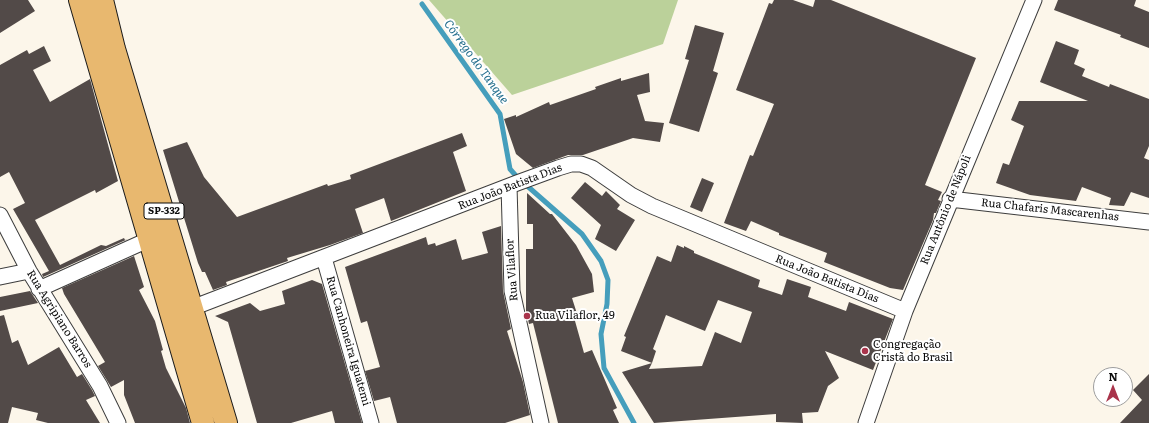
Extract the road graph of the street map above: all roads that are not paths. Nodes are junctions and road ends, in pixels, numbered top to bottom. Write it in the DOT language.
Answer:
graph roads {
  1 [pos="80,0"];
  2 [pos="102,0"];
  3 [pos="1034,0"];
  4 [pos="513,184"];
  5 [pos="950,199"];
  6 [pos="0,215"];
  7 [pos="1149,222"];
  8 [pos="150,239"];
  9 [pos="324,258"];
  10 [pos="29,271"];
  11 [pos="0,277"];
  12 [pos="40,289"];
  13 [pos="905,311"];
  14 [pos="183,312"];
  15 [pos="193,386"];
  16 [pos="118,423"];
  17 [pos="204,423"];
  18 [pos="214,423"];
  19 [pos="226,423"];
  20 [pos="371,423"];
  21 [pos="541,423"];
  22 [pos="866,423"];
  1 -- 8 [label="main road, SP-332"];
  2 -- 14 [label="main road, SP-332"];
  3 -- 5 [label="street, Rua Antônio de Nápoli"];
  4 -- 9 [label="street, Rua João Batista Dias"];
  4 -- 13 [label="street, Rua João Batista Dias"];
  4 -- 21 [label="street, Rua Vilaflor"];
  5 -- 7 [label="street, Rua Chafaris Mascarenhas"];
  5 -- 13 [label="street, Rua Antônio de Nápoli"];
  6 -- 10 [label="street, Rua Agripiano Barros"];
  8 -- 12 [label="street"];
  8 -- 14 [label="main road, SP-332"];
  9 -- 14 [label="street, Rua João Batista Dias"];
  9 -- 20 [label="street, Rua Canhoneira Iguatemi"];
  10 -- 11 [label="street"];
  10 -- 12 [label="street, Rua Agripiano Barros"];
  12 -- 16 [label="street, Rua Agripiano Barros"];
  13 -- 22 [label="street, Rua Antônio de Nápoli"];
  14 -- 15 [label="main road, SP-332"];
  14 -- 19 [label="main road, SP-332"];
  15 -- 17 [label="main road, SP-332"];
  15 -- 18 [label="main road"];
}
